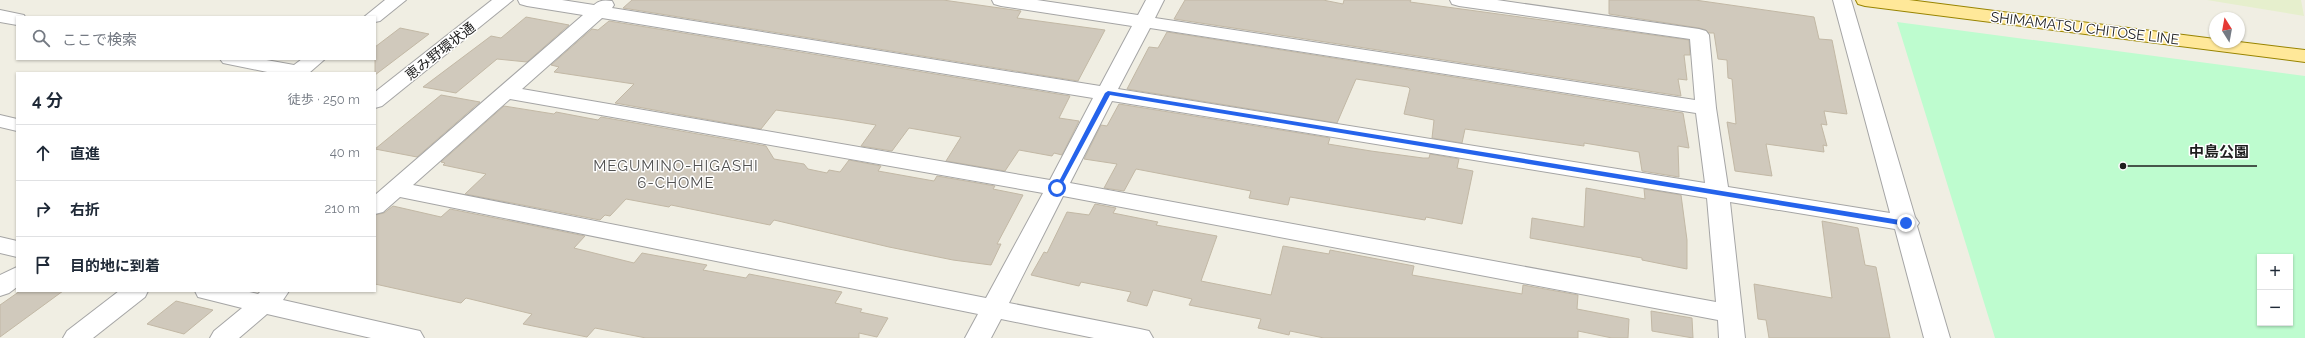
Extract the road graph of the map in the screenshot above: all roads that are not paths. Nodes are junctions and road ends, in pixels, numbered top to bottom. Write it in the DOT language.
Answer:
graph roads {
  1 [pos="504,0"];
  2 [pos="527,0"];
  3 [pos="1000,0"];
  4 [pos="1155,0"];
  5 [pos="1459,0"];
  6 [pos="1842,0"];
  7 [pos="1865,0"];
  8 [pos="389,1"];
  9 [pos="604,6"];
  10 [pos="0,16"];
  11 [pos="374,16"];
  12 [pos="16,19"];
  13 [pos="1144,21"];
  14 [pos="2305,56"];
  15 [pos="235,60"];
  16 [pos="314,60"];
  17 [pos="297,72"];
  18 [pos="506,92"];
  19 [pos="1108,93"];
  20 [pos="376,101"];
  21 [pos="1706,108"];
  22 [pos="0,121"];
  23 [pos="16,125"];
  24 [pos="1057,188"];
  25 [pos="396,189"];
  26 [pos="1718,194"];
  27 [pos="376,206"];
  28 [pos="1906,223"];
  29 [pos="0,245"];
  30 [pos="16,249"];
  31 [pos="16,276"];
  32 [pos="0,287"];
  33 [pos="135,292"];
  34 [pos="217,292"];
  35 [pos="270,297"];
  36 [pos="994,308"];
  37 [pos="1728,313"];
  38 [pos="76,338"];
  39 [pos="223,338"];
  40 [pos="411,338"];
  41 [pos="978,338"];
  42 [pos="1140,338"];
  43 [pos="1732,338"];
  44 [pos="1937,338"];
  1 -- 20 [label="street, 恵み野環状通"];
  2 -- 9 [label="street"];
  3 -- 13 [label="street"];
  4 -- 13 [label="street"];
  5 -- 21 [label="street"];
  6 -- 28 [label="street"];
  7 -- 14 [label="main road, SHIMAMATSU CHITOSE LINE"];
  8 -- 11 [label="street"];
  9 -- 18 [label="street"];
  9 -- 19 [label="street"];
  10 -- 12 [label="street"];
  13 -- 19 [label="street"];
  13 -- 21 [label="street"];
  15 -- 17 [label="street"];
  16 -- 17 [label="street"];
  18 -- 24 [label="street"];
  18 -- 25 [label="street"];
  19 -- 24 [label="street"];
  19 -- 26 [label="street"];
  21 -- 26 [label="street"];
  22 -- 23 [label="street"];
  24 -- 36 [label="street"];
  24 -- 37 [label="street"];
  25 -- 27 [label="street"];
  25 -- 36 [label="street"];
  26 -- 28 [label="street"];
  26 -- 37 [label="street"];
  28 -- 44 [label="street"];
  29 -- 30 [label="street"];
  31 -- 32 [label="street"];
  33 -- 38 [label="street"];
  34 -- 35 [label="street"];
  35 -- 39 [label="street"];
  35 -- 40 [label="street"];
  36 -- 41 [label="street"];
  36 -- 42 [label="street"];
  37 -- 43 [label="street"];
}
